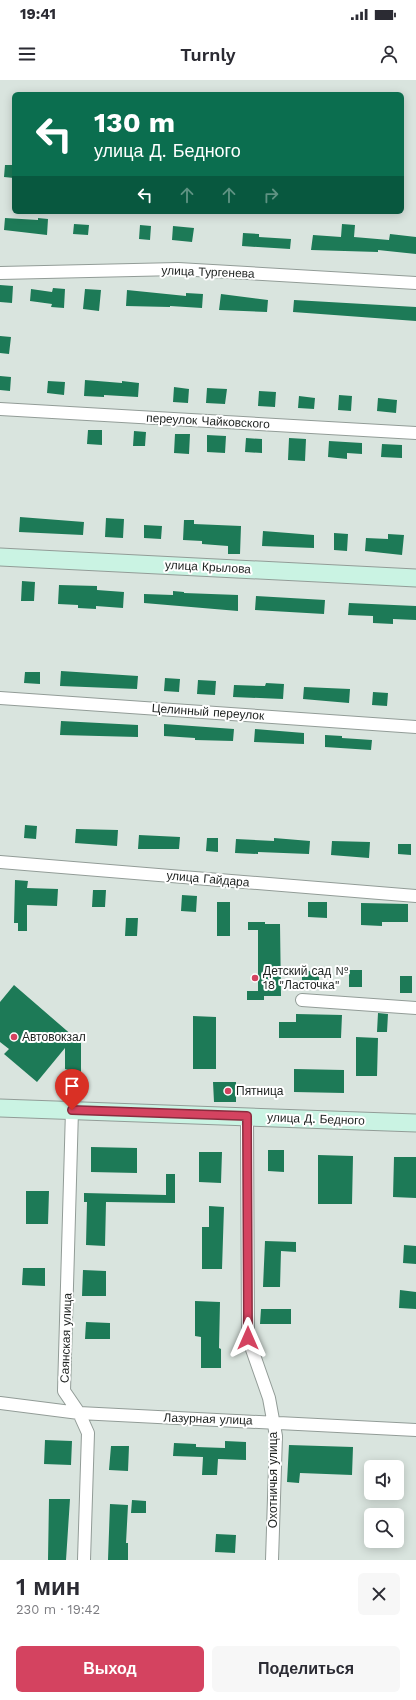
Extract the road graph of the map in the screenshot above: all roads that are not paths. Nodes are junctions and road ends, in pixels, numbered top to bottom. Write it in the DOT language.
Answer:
graph roads {
  1 [pos="0,273"];
  2 [pos="416,283"];
  3 [pos="0,408"];
  4 [pos="416,433"];
  5 [pos="0,557"];
  6 [pos="416,578"];
  7 [pos="0,698"];
  8 [pos="416,727"];
  9 [pos="0,862"];
  10 [pos="416,896"];
  11 [pos="302,1000"];
  12 [pos="416,1008"];
  13 [pos="0,1108"];
  14 [pos="72,1110"];
  15 [pos="247,1116"];
  16 [pos="416,1123"];
  17 [pos="0,1403"];
  18 [pos="79,1414"];
  19 [pos="273,1422"];
  20 [pos="416,1430"];
  21 [pos="84,1560"];
  22 [pos="272,1560"];
  1 -- 2 [label="street, улица Тургенева"];
  3 -- 4 [label="street, переулок Чайковского"];
  5 -- 6 [label="street, улица Крылова"];
  7 -- 8 [label="street, Целинный переулок"];
  9 -- 10 [label="street, улица Гайдара"];
  11 -- 12 [label="street"];
  13 -- 14 [label="street, улица Д. Бедного"];
  14 -- 15 [label="street, улица Д. Бедного"];
  14 -- 18 [label="street, Саянская улица"];
  15 -- 16 [label="street, улица Д. Бедного"];
  15 -- 19 [label="street, Охотничья улица"];
  17 -- 18 [label="street, Лазурная улица"];
  18 -- 19 [label="street, Лазурная улица"];
  18 -- 21 [label="street, Саянская улица"];
  19 -- 20 [label="street, Лазурная улица"];
  19 -- 22 [label="street, Охотничья улица"];
}
